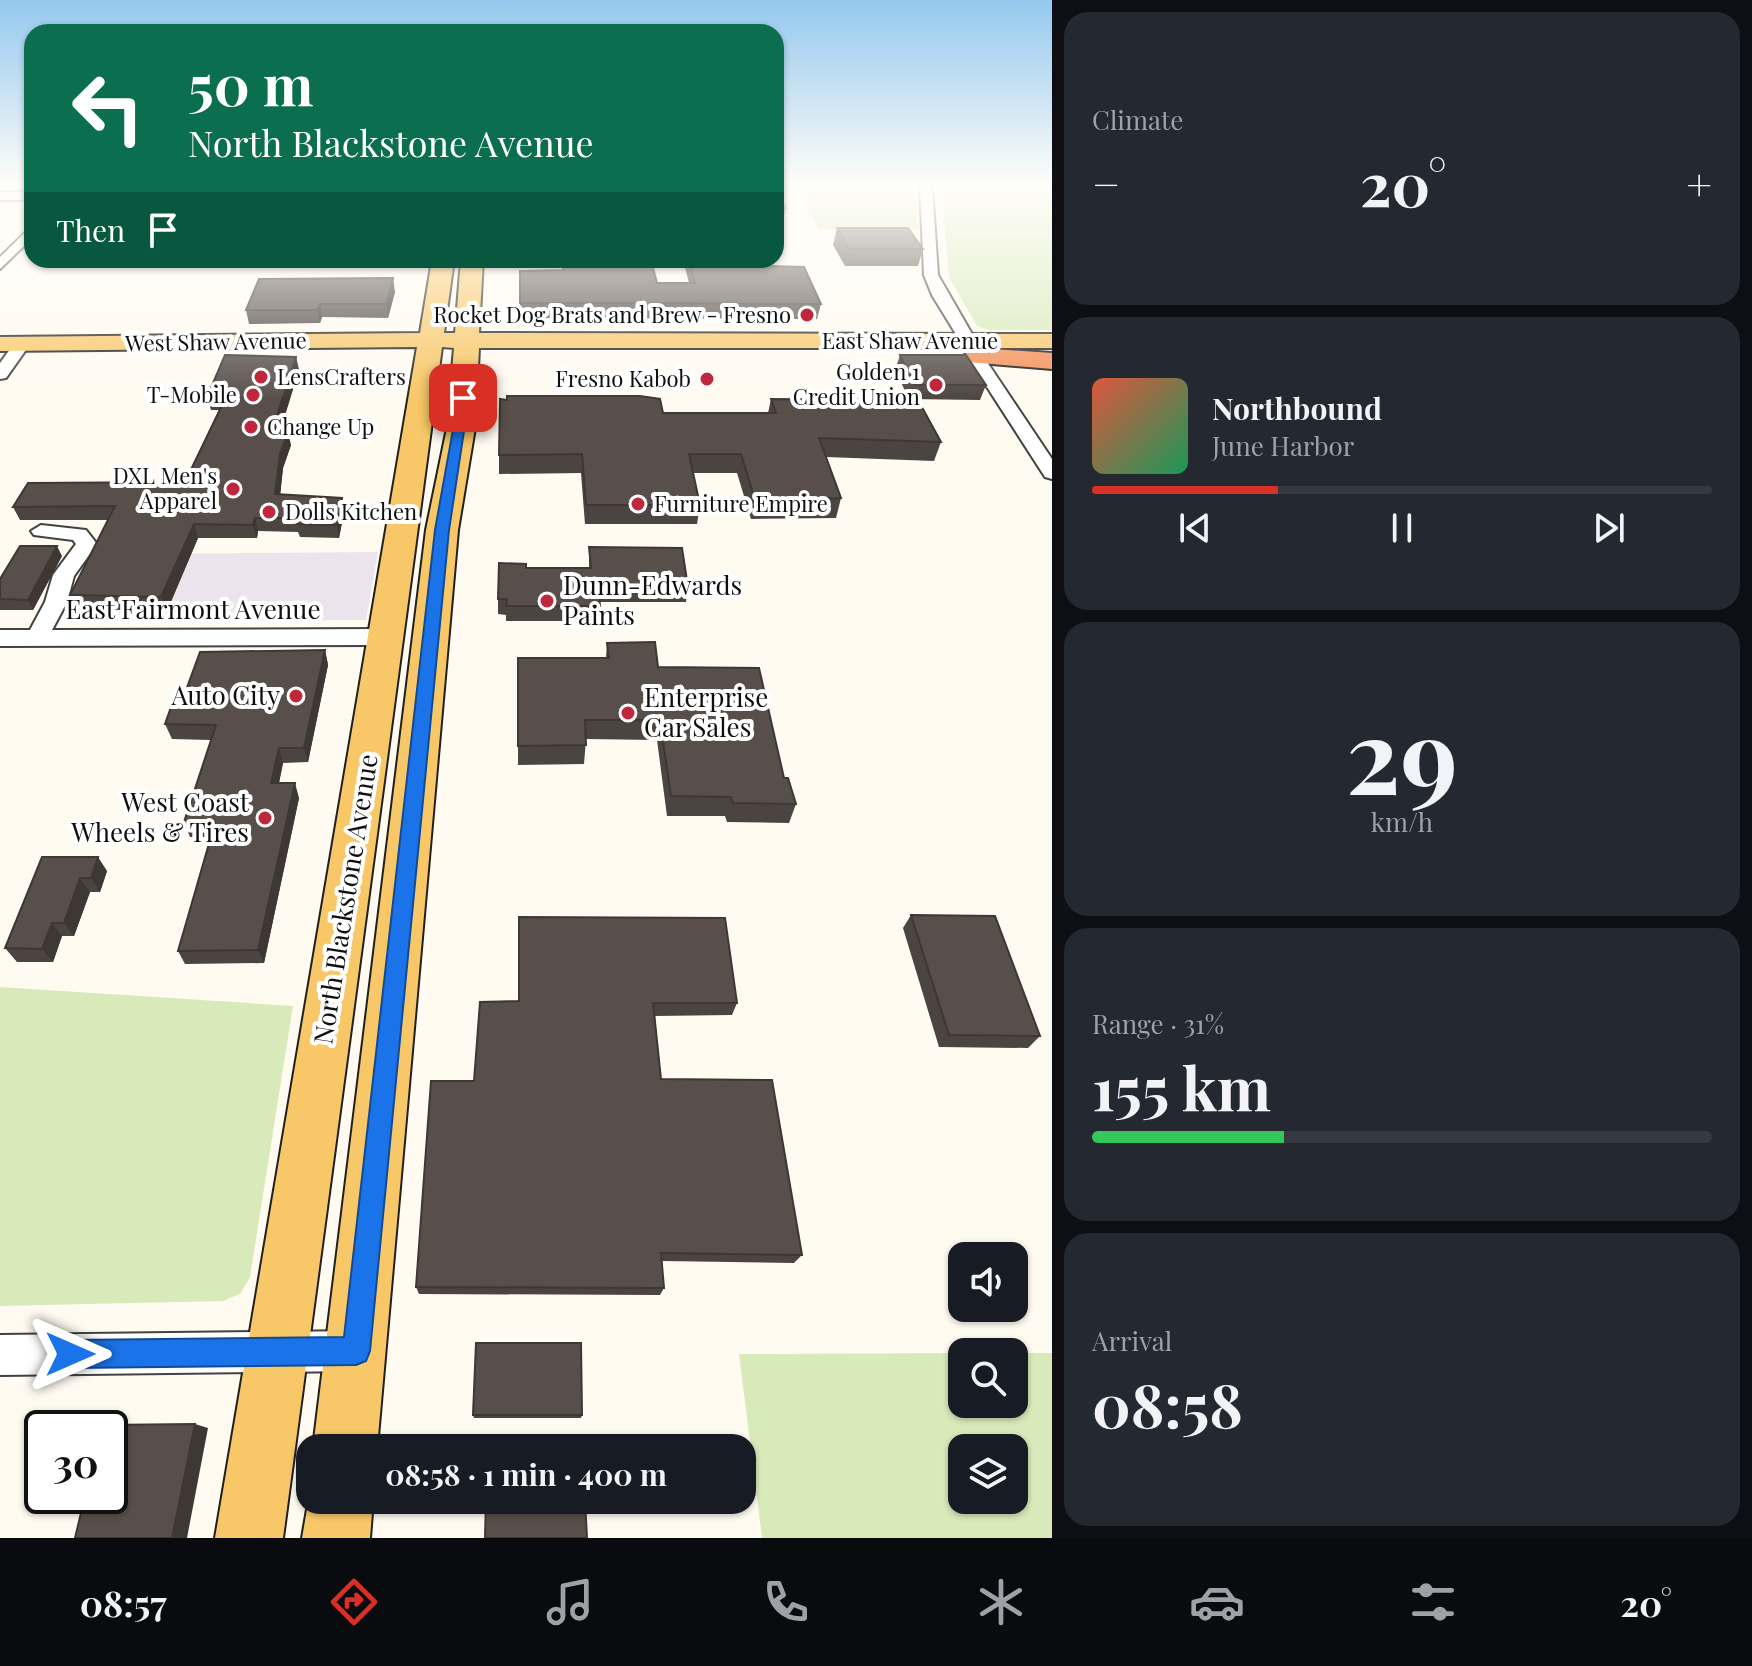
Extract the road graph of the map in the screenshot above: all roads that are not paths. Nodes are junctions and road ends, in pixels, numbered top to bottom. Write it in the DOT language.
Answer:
graph roads {
  1 [pos="930,258"];
  2 [pos="442,268"];
  3 [pos="472,268"];
  4 [pos="1052,341"];
  5 [pos="1052,347"];
  6 [pos="430,349"];
  7 [pos="468,349"];
  8 [pos="974,351"];
  9 [pos="7,356"];
  10 [pos="1052,359"];
  11 [pos="1051,470"];
  12 [pos="409,491"];
  13 [pos="41,531"];
  14 [pos="431,636"];
  15 [pos="386,637"];
  16 [pos="0,638"];
  17 [pos="37,638"];
  18 [pos="418,767"];
  19 [pos="356,1351"];
  20 [pos="277,1354"];
  21 [pos="0,1355"];
  22 [pos="347,1434"];
  23 [pos="339,1514"];
  24 [pos="249,1538"];
  25 [pos="336,1538"];
  1 -- 8 [label="street"];
  2 -- 6 [label="main road, North Blackstone Avenue"];
  3 -- 7 [label="main road, North Blackstone Avenue"];
  4 -- 8 [label="main road, East Shaw Avenue"];
  5 -- 8 [label="main road"];
  6 -- 7 [label="main road, East Shaw Avenue"];
  6 -- 9 [label="main road, West Shaw Avenue"];
  6 -- 12 [label="main road, North Blackstone Avenue"];
  7 -- 8 [label="main road, East Shaw Avenue"];
  7 -- 8 [label="main road, East Shaw Avenue"];
  7 -- 14 [label="main road, North Blackstone Avenue"];
  8 -- 10 [label="highway"];
  8 -- 11 [label="street"];
  12 -- 14 [label="main road"];
  12 -- 15 [label="main road, North Blackstone Avenue"];
  13 -- 17 [label="street"];
  14 -- 18 [label="main road, North Blackstone Avenue"];
  15 -- 17 [label="street, East Fairmont Avenue"];
  15 -- 18 [label="main road"];
  15 -- 20 [label="main road, North Blackstone Avenue"];
  16 -- 17 [label="street, East Fairmont Avenue"];
  18 -- 19 [label="main road, North Blackstone Avenue"];
  19 -- 20 [label="street"];
  19 -- 22 [label="main road, North Blackstone Avenue"];
  20 -- 21 [label="street"];
  20 -- 24 [label="main road, North Blackstone Avenue"];
  23 -- 25 [label="main road"];
}
